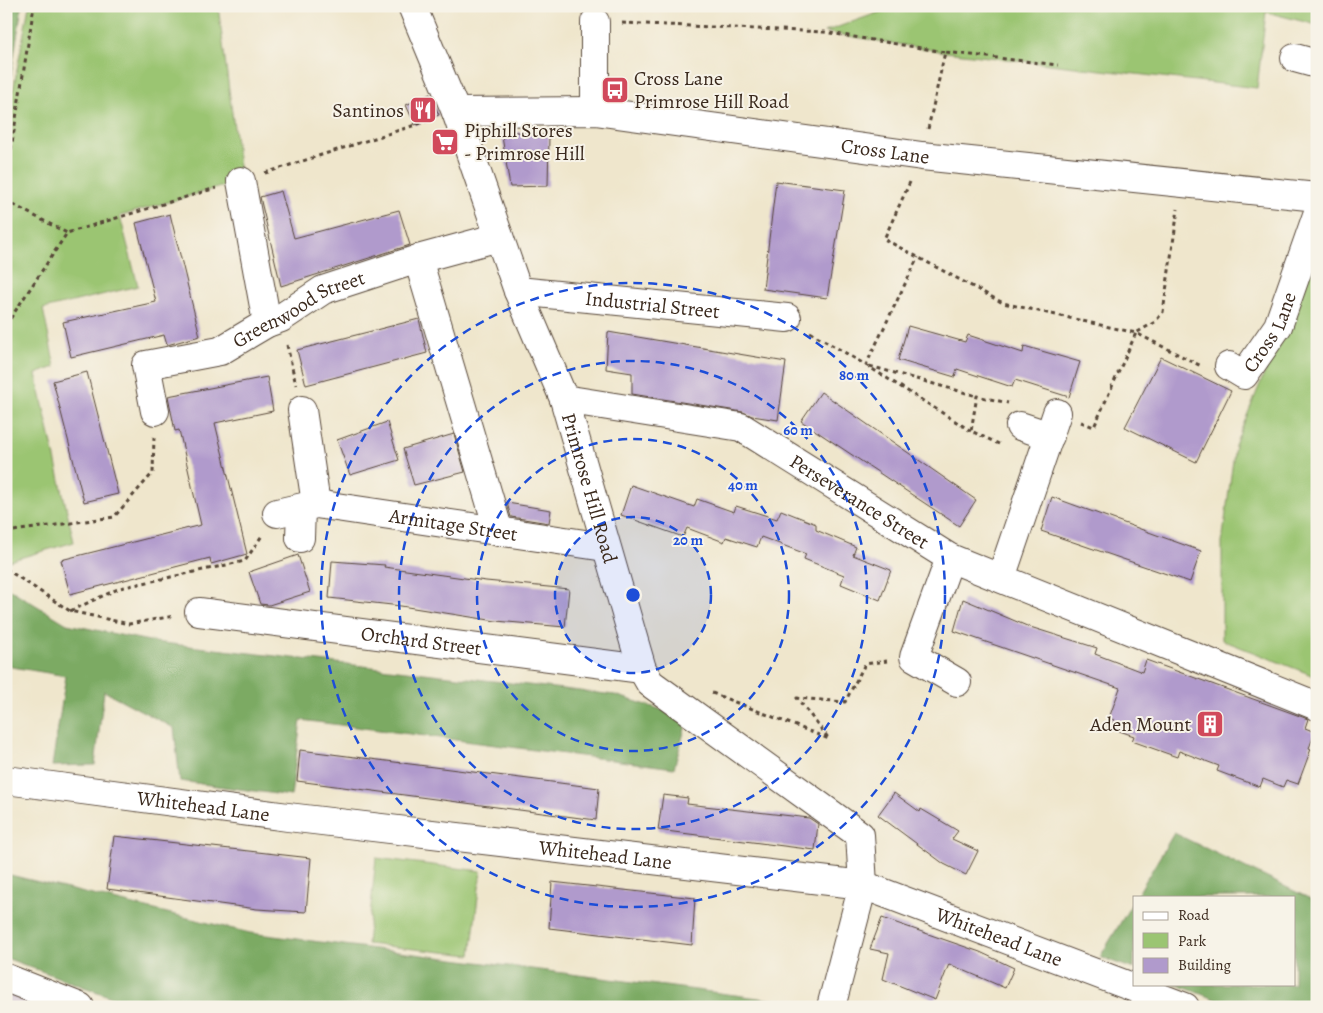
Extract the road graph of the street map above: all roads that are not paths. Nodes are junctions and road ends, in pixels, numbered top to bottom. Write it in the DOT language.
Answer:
graph roads {
  1 [pos="412,6"];
  2 [pos="595,22"];
  3 [pos="595,111"];
  4 [pos="456,112"];
  5 [pos="241,181"];
  6 [pos="1317,197"];
  7 [pos="1317,215"];
  8 [pos="499,237"];
  9 [pos="418,259"];
  10 [pos="518,291"];
  11 [pos="787,318"];
  12 [pos="274,321"];
  13 [pos="1229,366"];
  14 [pos="564,399"];
  15 [pos="155,410"];
  16 [pos="302,410"];
  17 [pos="1020,426"];
  18 [pos="298,508"];
  19 [pos="499,532"];
  20 [pos="300,538"];
  21 [pos="605,547"];
  22 [pos="950,558"];
  23 [pos="1001,578"];
  24 [pos="200,612"];
  25 [pos="642,669"];
  26 [pos="957,682"];
  27 [pos="1317,706"];
  28 [pos="6,780"];
  29 [pos="863,884"];
  30 [pos="6,978"];
  31 [pos="80,1007"];
  32 [pos="831,1007"];
  33 [pos="1185,1007"];
  1 -- 4 [label="street, Primrose Hill Road"];
  2 -- 3 [label="street"];
  3 -- 4 [label="street, Cross Lane"];
  3 -- 6 [label="street, Cross Lane"];
  4 -- 8 [label="street, Primrose Hill Road"];
  5 -- 12 [label="street"];
  7 -- 13 [label="street, Cross Lane"];
  8 -- 9 [label="street, Greenwood Street"];
  8 -- 10 [label="street, Primrose Hill Road"];
  9 -- 12 [label="street, Greenwood Street"];
  9 -- 19 [label="street"];
  10 -- 11 [label="street, Industrial Street"];
  10 -- 14 [label="street, Primrose Hill Road"];
  12 -- 15 [label="street, Greenwood Street"];
  14 -- 21 [label="street, Primrose Hill Road"];
  14 -- 22 [label="street, Perseverance Street"];
  16 -- 18 [label="street"];
  17 -- 23 [label="street"];
  18 -- 19 [label="street, Armitage Street"];
  18 -- 20 [label="street"];
  19 -- 21 [label="street, Armitage Street"];
  21 -- 25 [label="street, Primrose Hill Road"];
  22 -- 23 [label="street, Perseverance Street"];
  22 -- 26 [label="street, Perseverance Street"];
  23 -- 27 [label="street, Perseverance Street"];
  24 -- 25 [label="street, Orchard Street"];
  25 -- 29 [label="street, Primrose Hill Road"];
  28 -- 29 [label="street, Whitehead Lane"];
  29 -- 32 [label="street"];
  29 -- 33 [label="street, Whitehead Lane"];
  30 -- 31 [label="street"];
}
